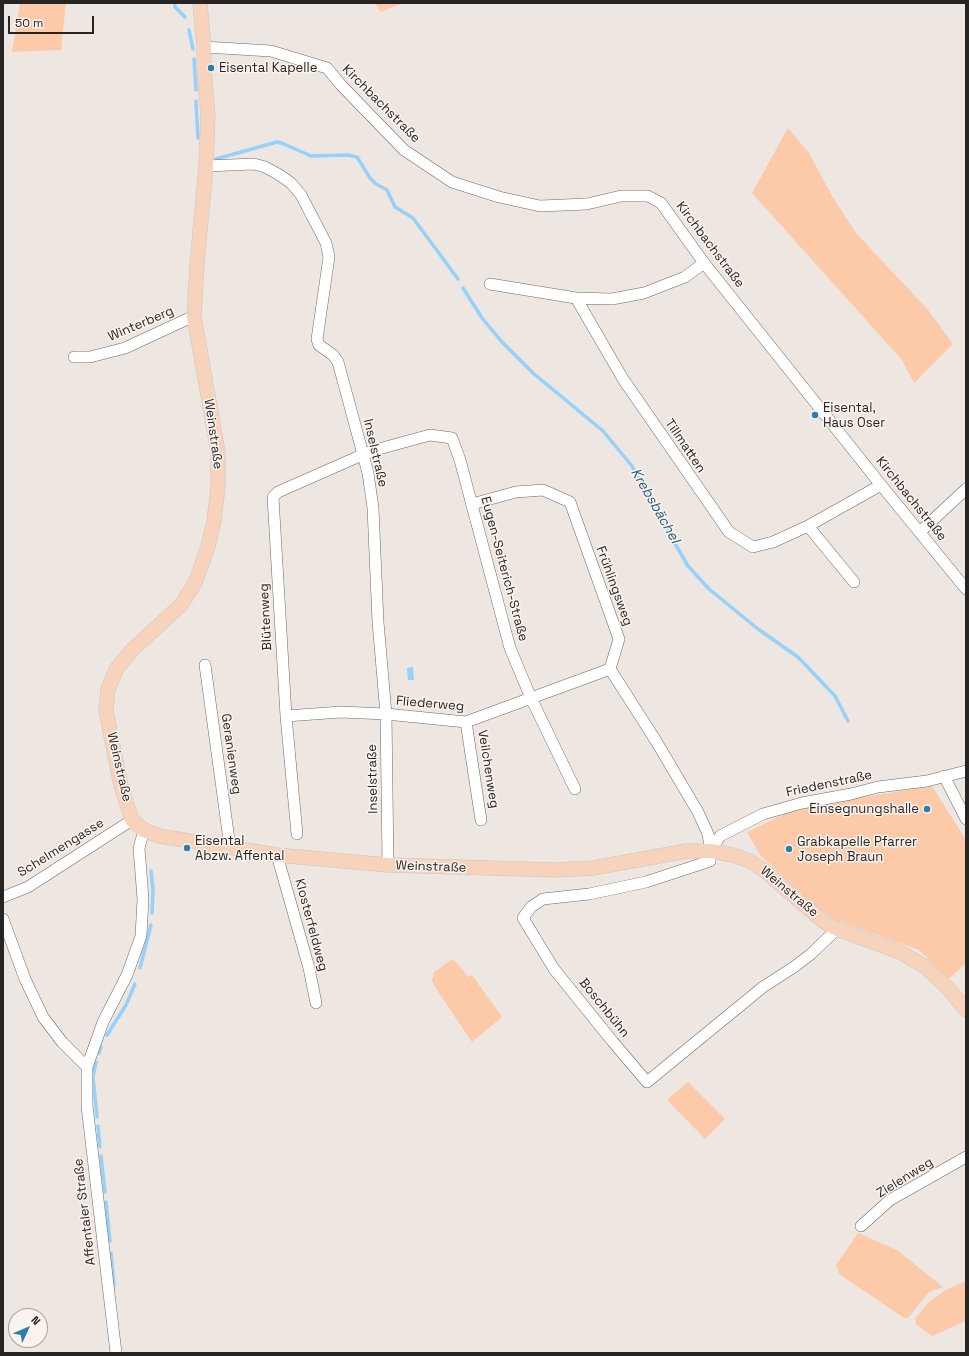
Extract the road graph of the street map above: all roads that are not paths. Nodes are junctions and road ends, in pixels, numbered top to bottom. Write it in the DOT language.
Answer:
graph roads {
  1 [pos="200,3"];
  2 [pos="204,47"];
  3 [pos="206,166"];
  4 [pos="704,264"];
  5 [pos="490,284"];
  6 [pos="576,298"];
  7 [pos="194,316"];
  8 [pos="74,357"];
  9 [pos="362,454"];
  10 [pos="881,485"];
  11 [pos="966,489"];
  12 [pos="472,504"];
  13 [pos="808,526"];
  14 [pos="920,532"];
  15 [pos="854,582"];
  16 [pos="966,589"];
  17 [pos="205,666"];
  18 [pos="610,669"];
  19 [pos="531,698"];
  20 [pos="386,714"];
  21 [pos="286,716"];
  22 [pos="466,722"];
  23 [pos="966,771"];
  24 [pos="944,776"];
  25 [pos="575,789"];
  26 [pos="132,820"];
  27 [pos="482,820"];
  28 [pos="966,820"];
  29 [pos="144,830"];
  30 [pos="297,834"];
  31 [pos="230,847"];
  32 [pos="711,851"];
  33 [pos="277,855"];
  34 [pos="388,865"];
  35 [pos="3,897"];
  36 [pos="3,919"];
  37 [pos="837,929"];
  38 [pos="316,1002"];
  39 [pos="966,1010"];
  40 [pos="87,1067"];
  41 [pos="966,1157"];
  42 [pos="861,1226"];
  43 [pos="116,1353"];
  1 -- 2 [label="main road, Weinstraße"];
  2 -- 3 [label="main road, Weinstraße"];
  2 -- 4 [label="street, Kirchbachstraße"];
  3 -- 7 [label="main road, Weinstraße"];
  3 -- 9 [label="street, Inselstraße"];
  4 -- 6 [label="street"];
  4 -- 10 [label="street, Kirchbachstraße"];
  5 -- 6 [label="street"];
  6 -- 13 [label="street, Tillmatten"];
  7 -- 8 [label="street, Winterberg"];
  7 -- 26 [label="main road, Weinstraße"];
  9 -- 12 [label="street, Eugen-Seiterich-Straße"];
  9 -- 20 [label="street, Inselstraße"];
  9 -- 21 [label="street, Blütenweg"];
  10 -- 13 [label="street, Tillmatten"];
  10 -- 14 [label="street, Kirchbachstraße"];
  11 -- 14 [label="street"];
  12 -- 18 [label="street, Frühlingsweg"];
  12 -- 19 [label="street, Eugen-Seiterich-Straße"];
  13 -- 15 [label="street"];
  14 -- 16 [label="street, Kirchbachstraße"];
  17 -- 31 [label="street, Geranienweg"];
  18 -- 19 [label="street, Fliederweg"];
  18 -- 32 [label="street"];
  19 -- 22 [label="street, Fliederweg"];
  19 -- 25 [label="street, Eugen-Seiterich-Straße"];
  20 -- 21 [label="street, Fliederweg"];
  20 -- 22 [label="street, Fliederweg"];
  20 -- 34 [label="street, Inselstraße"];
  21 -- 30 [label="street, Blütenweg"];
  22 -- 27 [label="street, Veilchenweg"];
  23 -- 24 [label="street, Friedenstraße"];
  24 -- 28 [label="street"];
  24 -- 32 [label="street, Friedenstraße"];
  26 -- 29 [label="main road, Weinstraße"];
  26 -- 35 [label="street, Schelmengasse"];
  29 -- 31 [label="main road, Weinstraße"];
  29 -- 40 [label="street, Affentaler Straße"];
  31 -- 33 [label="main road, Weinstraße"];
  32 -- 34 [label="main road, Weinstraße"];
  32 -- 37 [label="main road, Weinstraße"];
  32 -- 37 [label="street, Boschbühn"];
  33 -- 34 [label="main road, Weinstraße"];
  33 -- 38 [label="street, Klosterfeldweg"];
  36 -- 40 [label="street"];
  37 -- 39 [label="main road, Weinstraße"];
  40 -- 43 [label="street, Affentaler Straße"];
  41 -- 42 [label="street, Zielenweg"];
}
